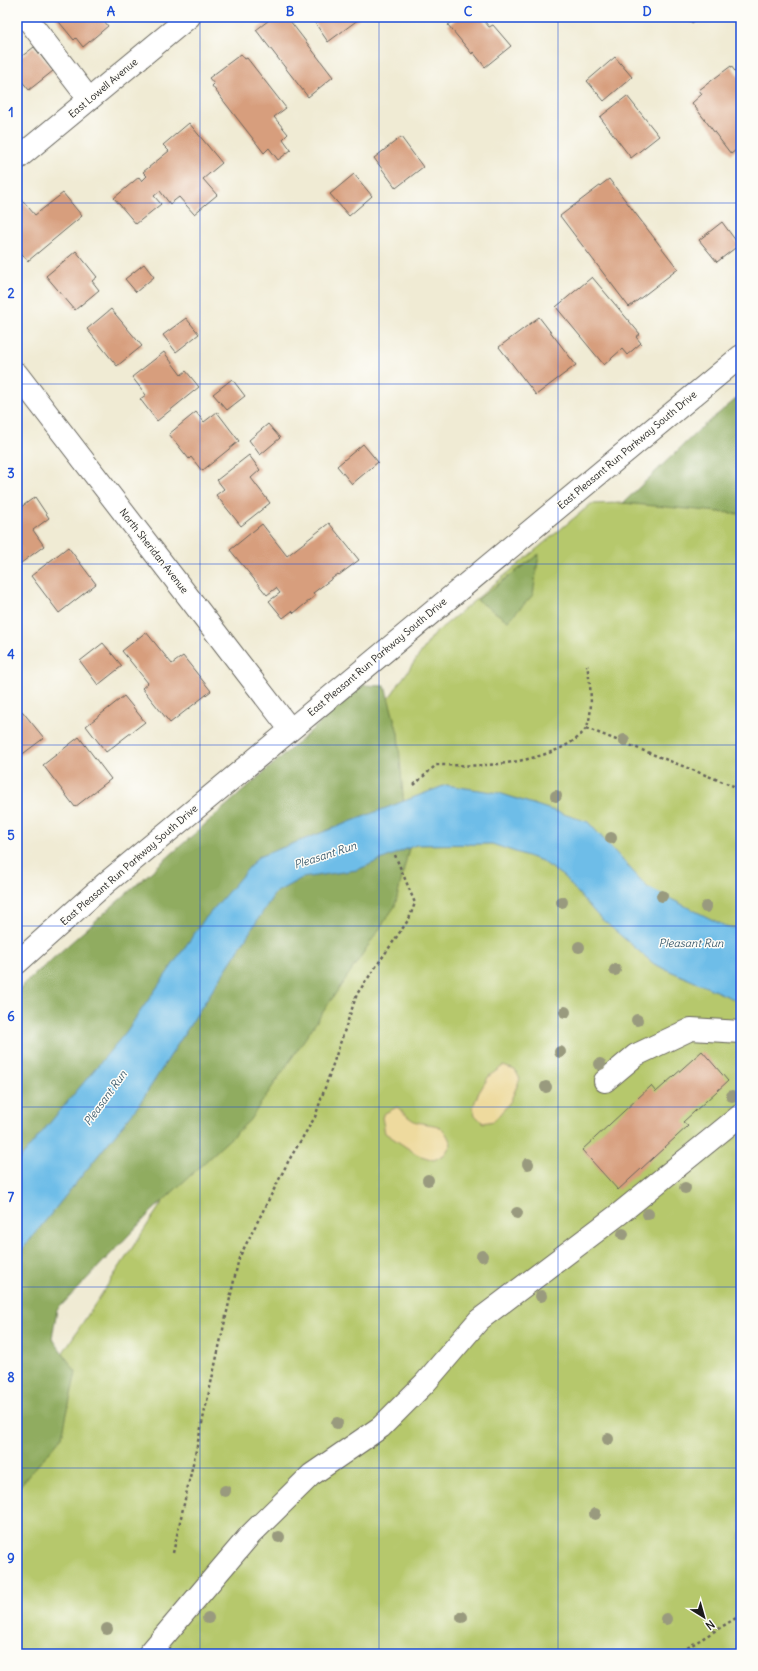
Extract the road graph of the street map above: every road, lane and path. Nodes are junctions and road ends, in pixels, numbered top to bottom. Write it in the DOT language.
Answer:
graph roads {
  1 [pos="26,17"];
  2 [pos="189,17"];
  3 [pos="89,99"];
  4 [pos="17,159"];
  5 [pos="741,356"];
  6 [pos="17,374"];
  7 [pos="587,665"];
  8 [pos="586,728"];
  9 [pos="290,729"];
  10 [pos="414,785"];
  11 [pos="741,790"];
  12 [pos="395,855"];
  13 [pos="17,963"];
  14 [pos="741,1032"];
  15 [pos="605,1081"];
  16 [pos="741,1115"];
  17 [pos="173,1553"];
  18 [pos="741,1615"];
  19 [pos="149,1654"];
  20 [pos="677,1654"];
  1 -- 3 [label="street"];
  2 -- 3 [label="street, East Lowell Avenue"];
  3 -- 4 [label="street, East Lowell Avenue"];
  5 -- 9 [label="street, East Pleasant Run Parkway South Drive"];
  6 -- 9 [label="street, North Sheridan Avenue"];
  7 -- 8 [label="path"];
  8 -- 10 [label="path"];
  8 -- 11 [label="path"];
  9 -- 13 [label="street, East Pleasant Run Parkway South Drive"];
  12 -- 17 [label="path"];
  14 -- 15 [label="street"];
  16 -- 19 [label="street"];
  18 -- 20 [label="path"];
}
